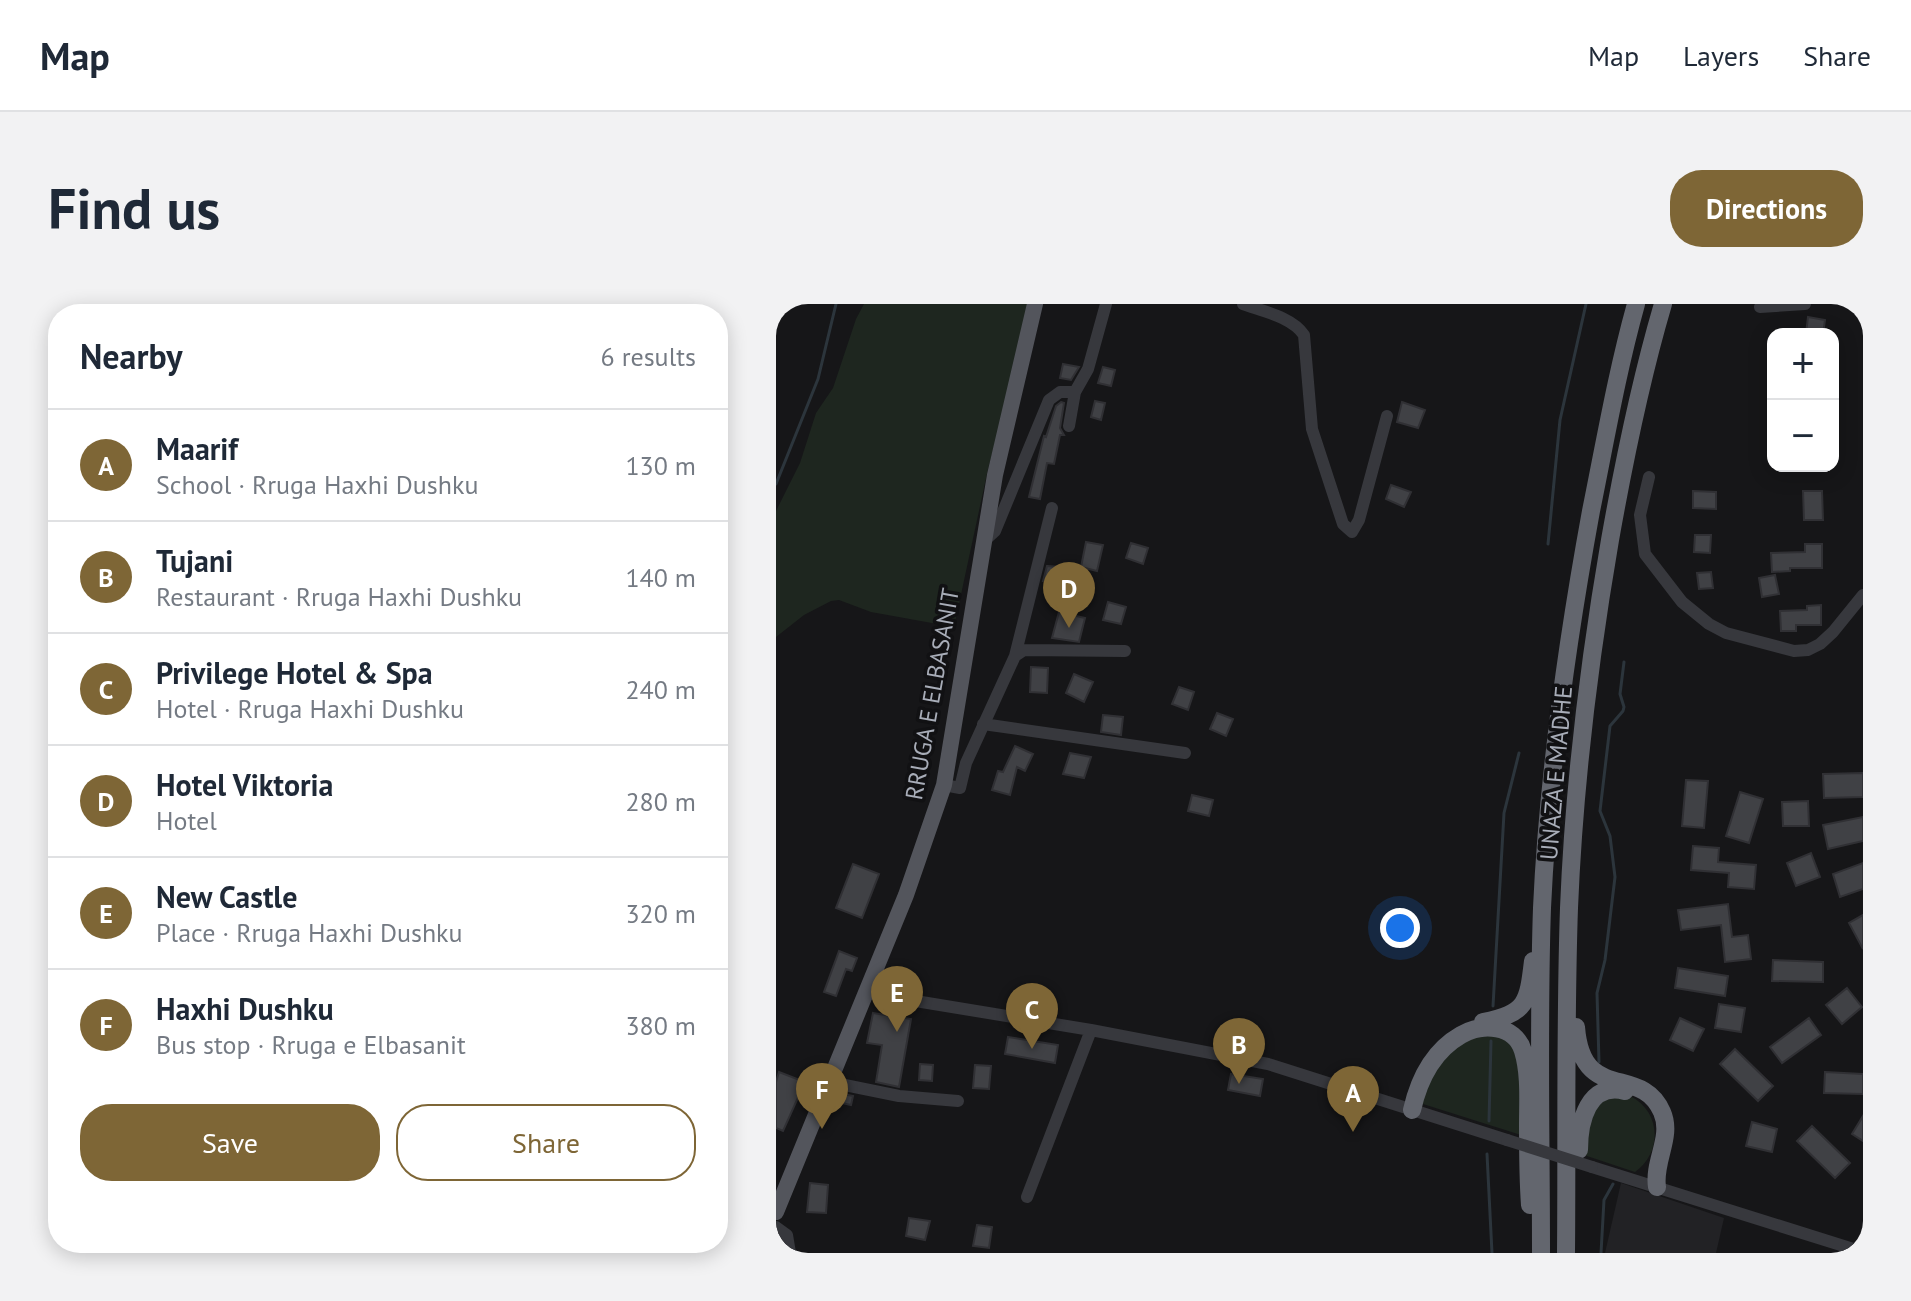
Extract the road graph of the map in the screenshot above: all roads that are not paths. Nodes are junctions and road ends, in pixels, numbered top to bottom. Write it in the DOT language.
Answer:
graph roads {
  1 [pos="1035,304"];
  2 [pos="1106,304"];
  3 [pos="1243,304"];
  4 [pos="1636,304"];
  5 [pos="1663,304"];
  6 [pos="1805,304"];
  7 [pos="1760,307"];
  8 [pos="1075,392"];
  9 [pos="1387,416"];
  10 [pos="1069,426"];
  11 [pos="1649,477"];
  12 [pos="1052,508"];
  13 [pos="984,541"];
  14 [pos="1863,595"];
  15 [pos="1125,651"];
  16 [pos="1015,656"];
  17 [pos="983,724"];
  18 [pos="1185,753"];
  19 [pos="944,785"];
  20 [pos="1542,907"];
  21 [pos="1569,907"];
  22 [pos="867,993"];
  23 [pos="1091,1030"];
  24 [pos="830,1082"];
  25 [pos="958,1101"];
  26 [pos="1407,1108"];
  27 [pos="1650,1184"];
  28 [pos="1027,1197"];
  29 [pos="776,1212"];
  30 [pos="776,1227"];
  31 [pos="1863,1252"];
  32 [pos="790,1253"];
  33 [pos="1531,1253"];
  34 [pos="1541,1253"];
  35 [pos="1566,1253"];
  36 [pos="1578,1253"];
  1 -- 13 [label="main road, RRUGA E ELBASANIT"];
  2 -- 8 [label="street"];
  3 -- 9 [label="street"];
  4 -- 20 [label="highway, UNAZA E MADHE"];
  5 -- 21 [label="highway, UNAZA E MADHE"];
  6 -- 7 [label="street"];
  8 -- 10 [label="street"];
  8 -- 13 [label="street"];
  11 -- 14 [label="street"];
  12 -- 16 [label="street"];
  13 -- 19 [label="main road, RRUGA E ELBASANIT"];
  15 -- 16 [label="street"];
  16 -- 17 [label="street"];
  17 -- 18 [label="street"];
  17 -- 19 [label="street"];
  19 -- 22 [label="main road, RRUGA E ELBASANIT"];
  20 -- 26 [label="highway"];
  20 -- 34 [label="highway, UNAZA E MADHE"];
  21 -- 27 [label="highway"];
  21 -- 35 [label="highway, UNAZA E MADHE"];
  22 -- 23 [label="street"];
  22 -- 24 [label="main road, RRUGA E ELBASANIT"];
  23 -- 26 [label="street"];
  23 -- 28 [label="street"];
  24 -- 25 [label="street"];
  24 -- 29 [label="main road, RRUGA E ELBASANIT"];
  26 -- 27 [label="street, bridge"];
  26 -- 33 [label="highway"];
  27 -- 31 [label="street"];
  27 -- 36 [label="highway"];
  30 -- 32 [label="street"];
}
